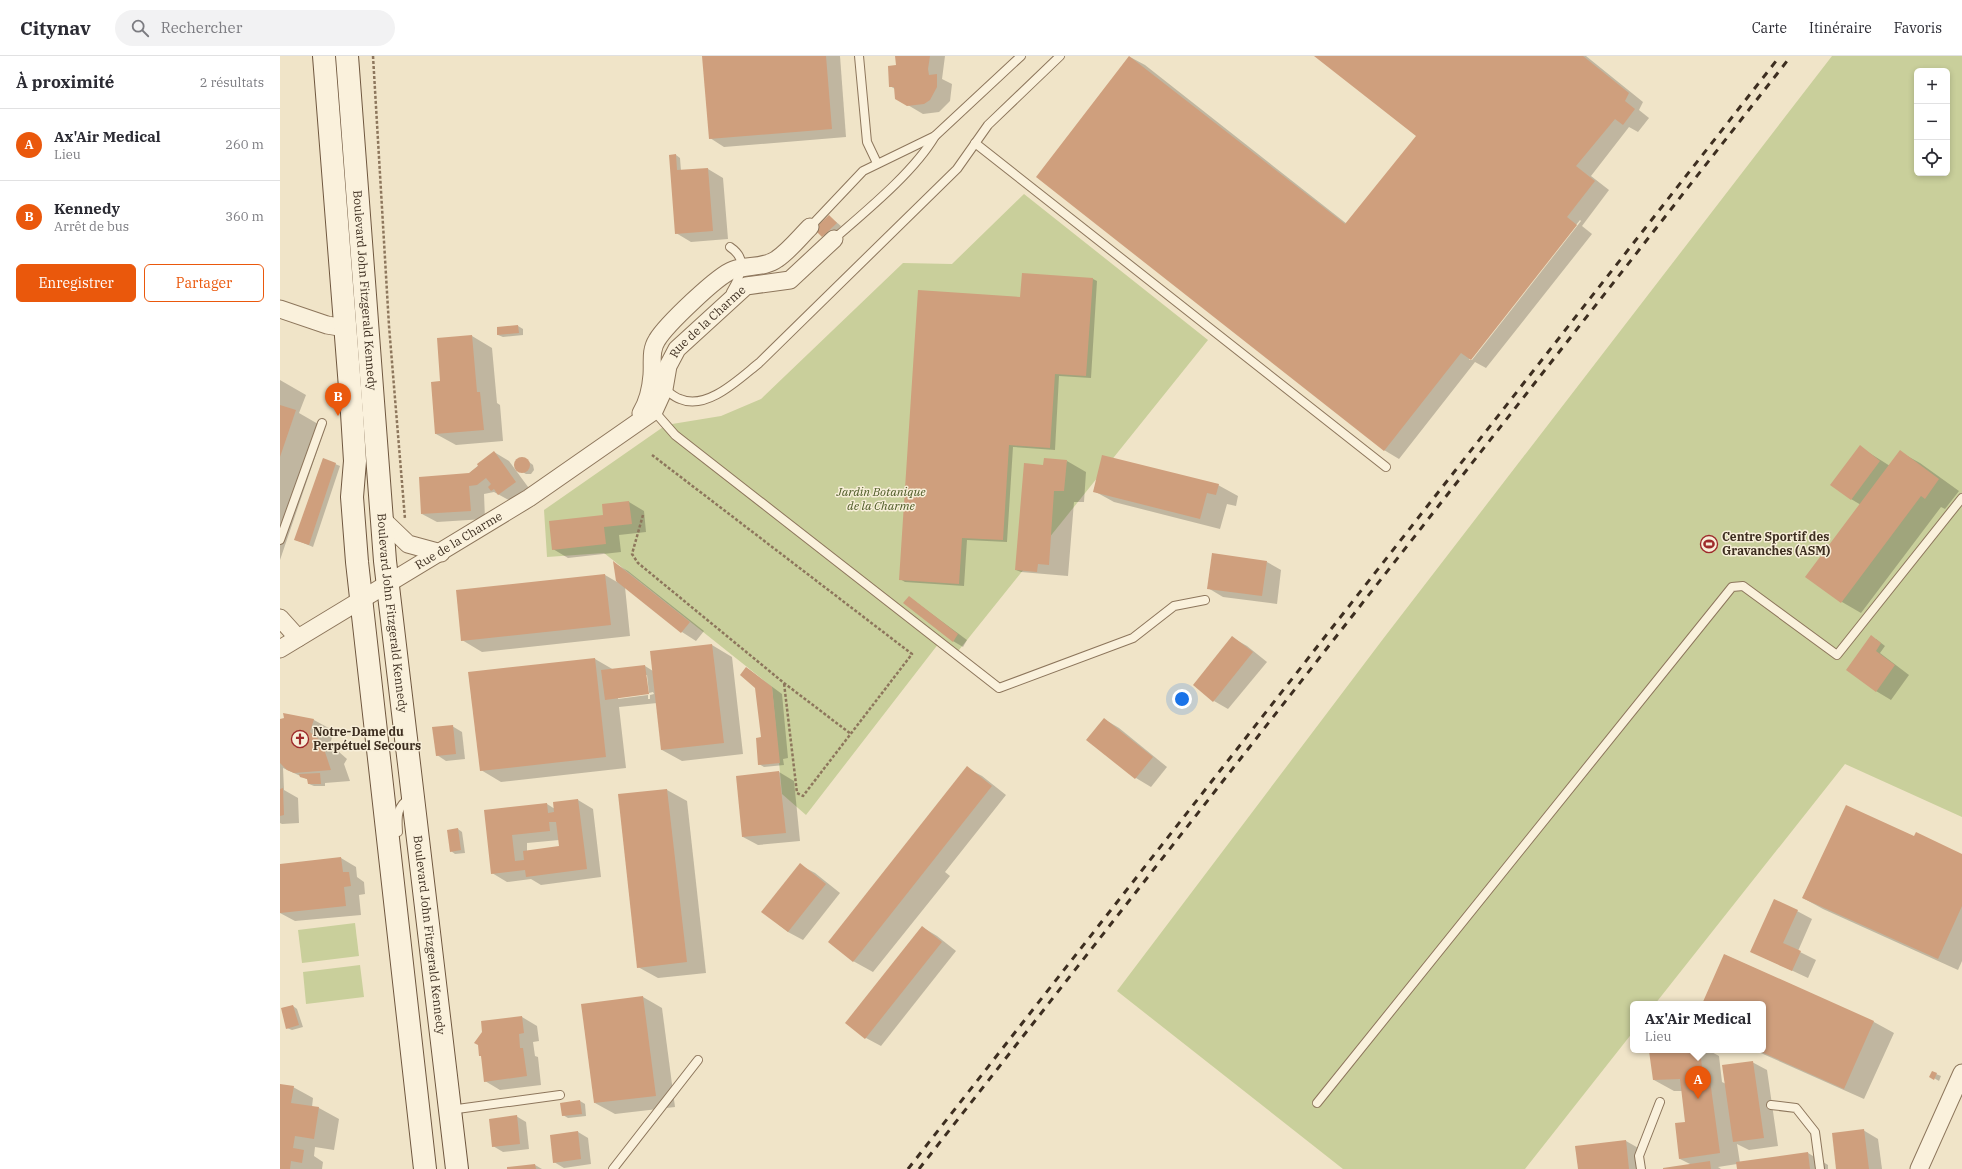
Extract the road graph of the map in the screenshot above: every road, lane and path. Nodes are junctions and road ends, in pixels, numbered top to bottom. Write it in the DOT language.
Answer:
graph roads {
  1 [pos="324,56"];
  2 [pos="347,56"];
  3 [pos="373,56"];
  4 [pos="859,56"];
  5 [pos="1021,56"];
  6 [pos="1060,56"];
  7 [pos="935,136"];
  8 [pos="975,143"];
  9 [pos="877,163"];
  10 [pos="810,227"];
  11 [pos="834,239"];
  12 [pos="730,247"];
  13 [pos="741,267"];
  14 [pos="724,305"];
  15 [pos="280,309"];
  16 [pos="345,328"];
  17 [pos="664,389"];
  18 [pos="654,411"];
  19 [pos="322,423"];
  20 [pos="634,425"];
  21 [pos="652,455"];
  22 [pos="1386,467"];
  23 [pos="1962,498"];
  24 [pos="643,515"];
  25 [pos="383,520"];
  26 [pos="406,522"];
  27 [pos="280,540"];
  28 [pos="441,553"];
  29 [pos="388,584"];
  30 [pos="362,599"];
  31 [pos="1204,600"];
  32 [pos="280,618"];
  33 [pos="298,638"];
  34 [pos="280,649"];
  35 [pos="784,682"];
  36 [pos="851,734"];
  37 [pos="413,796"];
  38 [pos="399,839"];
  39 [pos="698,1060"];
  40 [pos="1962,1074"];
  41 [pos="560,1095"];
  42 [pos="1660,1102"];
  43 [pos="1317,1103"];
  44 [pos="1772,1105"];
  45 [pos="450,1110"];
  46 [pos="425,1169"];
  47 [pos="458,1169"];
  48 [pos="613,1169"];
  49 [pos="1641,1169"];
  50 [pos="1820,1169"];
  51 [pos="1919,1169"];
  1 -- 16 [label="main road, Boulevard John Fitzgerald Kennedy"];
  2 -- 25 [label="main road, Boulevard John Fitzgerald Kennedy"];
  3 -- 26 [label="path"];
  4 -- 9 [label="lane"];
  5 -- 7 [label="lane"];
  6 -- 8 [label="lane"];
  7 -- 9 [label="lane"];
  7 -- 11 [label="lane"];
  8 -- 17 [label="lane"];
  8 -- 22 [label="lane"];
  9 -- 10 [label="lane"];
  10 -- 13 [label="street, Rue de la Charme"];
  11 -- 14 [label="street, Rue de la Charme"];
  12 -- 13 [label="lane"];
  13 -- 14 [label="lane"];
  13 -- 20 [label="street, Rue de la Charme"];
  14 -- 17 [label="street, Rue de la Charme"];
  15 -- 16 [label="street"];
  16 -- 30 [label="main road, Boulevard John Fitzgerald Kennedy"];
  17 -- 18 [label="street, Rue de la Charme"];
  18 -- 20 [label="street, Rue de la Charme"];
  18 -- 31 [label="lane"];
  19 -- 27 [label="lane"];
  20 -- 28 [label="street, Rue de la Charme"];
  21 -- 36 [label="path"];
  23 -- 43 [label="lane"];
  24 -- 35 [label="path"];
  25 -- 28 [label="street"];
  25 -- 29 [label="main road, Boulevard John Fitzgerald Kennedy"];
  28 -- 29 [label="street, Rue de la Charme"];
  29 -- 30 [label="street, Rue de la Charme"];
  29 -- 37 [label="main road, Boulevard John Fitzgerald Kennedy"];
  30 -- 33 [label="street, Rue de la Charme"];
  30 -- 46 [label="main road, Boulevard John Fitzgerald Kennedy"];
  32 -- 33 [label="street"];
  33 -- 34 [label="street, Rue de la Charme"];
  35 -- 36 [label="path"];
  35 -- 36 [label="path"];
  37 -- 38 [label="lane"];
  37 -- 45 [label="main road, Boulevard John Fitzgerald Kennedy"];
  39 -- 48 [label="lane"];
  40 -- 51 [label="street"];
  41 -- 45 [label="lane"];
  42 -- 49 [label="lane"];
  44 -- 50 [label="lane"];
  45 -- 47 [label="main road, Boulevard John Fitzgerald Kennedy"];
}
